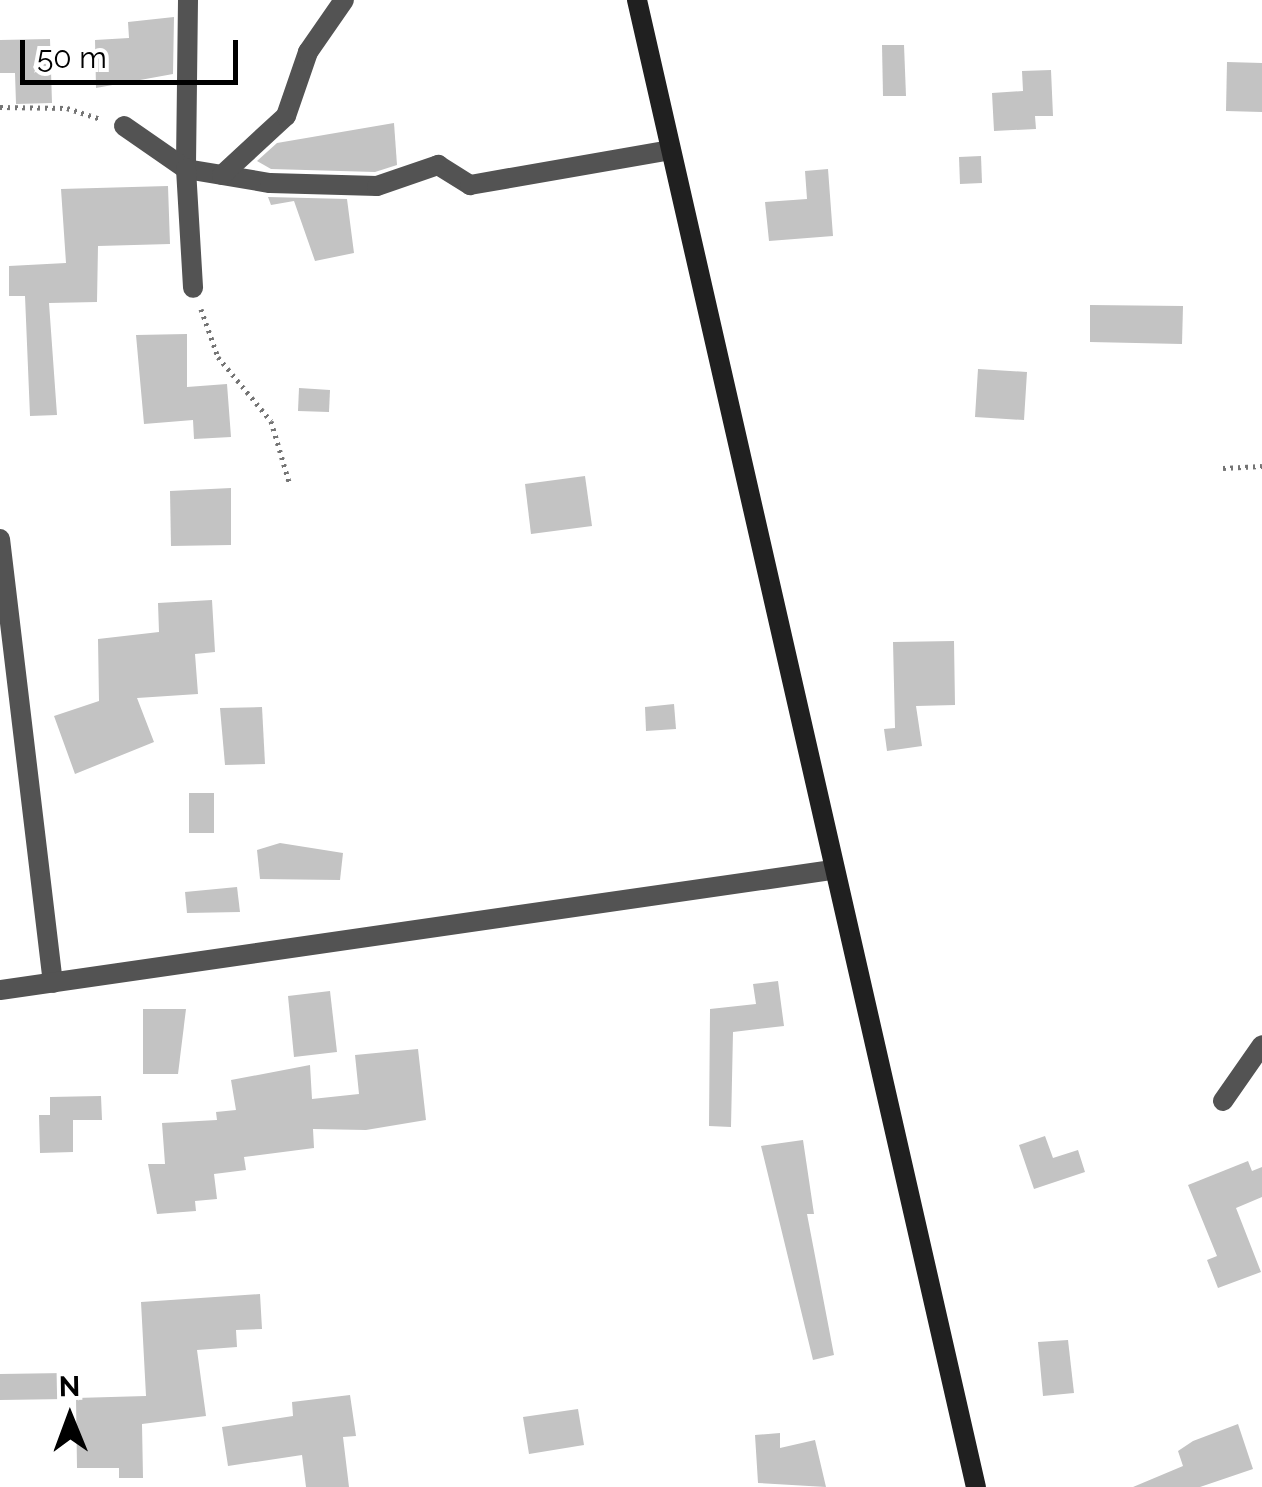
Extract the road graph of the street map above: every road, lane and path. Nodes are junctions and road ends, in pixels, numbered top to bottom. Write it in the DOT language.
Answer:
graph roads {
  1 [pos="188,0"];
  2 [pos="344,0"];
  3 [pos="637,0"];
  4 [pos="0,107"];
  5 [pos="124,126"];
  6 [pos="670,150"];
  7 [pos="186,169"];
  8 [pos="222,174"];
  9 [pos="193,288"];
  10 [pos="1262,466"];
  11 [pos="1223,468"];
  12 [pos="290,485"];
  13 [pos="0,539"];
  14 [pos="11,734"];
  15 [pos="832,870"];
  16 [pos="53,983"];
  17 [pos="0,990"];
  18 [pos="1262,1045"];
  19 [pos="1223,1101"];
  20 [pos="976,1487"];
  1 -- 7 [label="street"];
  2 -- 8 [label="street"];
  3 -- 6 [label="main road"];
  4 -- 5 [label="path"];
  5 -- 7 [label="street"];
  6 -- 8 [label="street"];
  6 -- 15 [label="main road"];
  7 -- 8 [label="street"];
  7 -- 9 [label="street"];
  9 -- 12 [label="path"];
  10 -- 11 [label="path"];
  13 -- 14 [label="street"];
  14 -- 16 [label="street"];
  15 -- 16 [label="street"];
  15 -- 20 [label="main road"];
  16 -- 17 [label="street"];
  18 -- 19 [label="street"];
}
